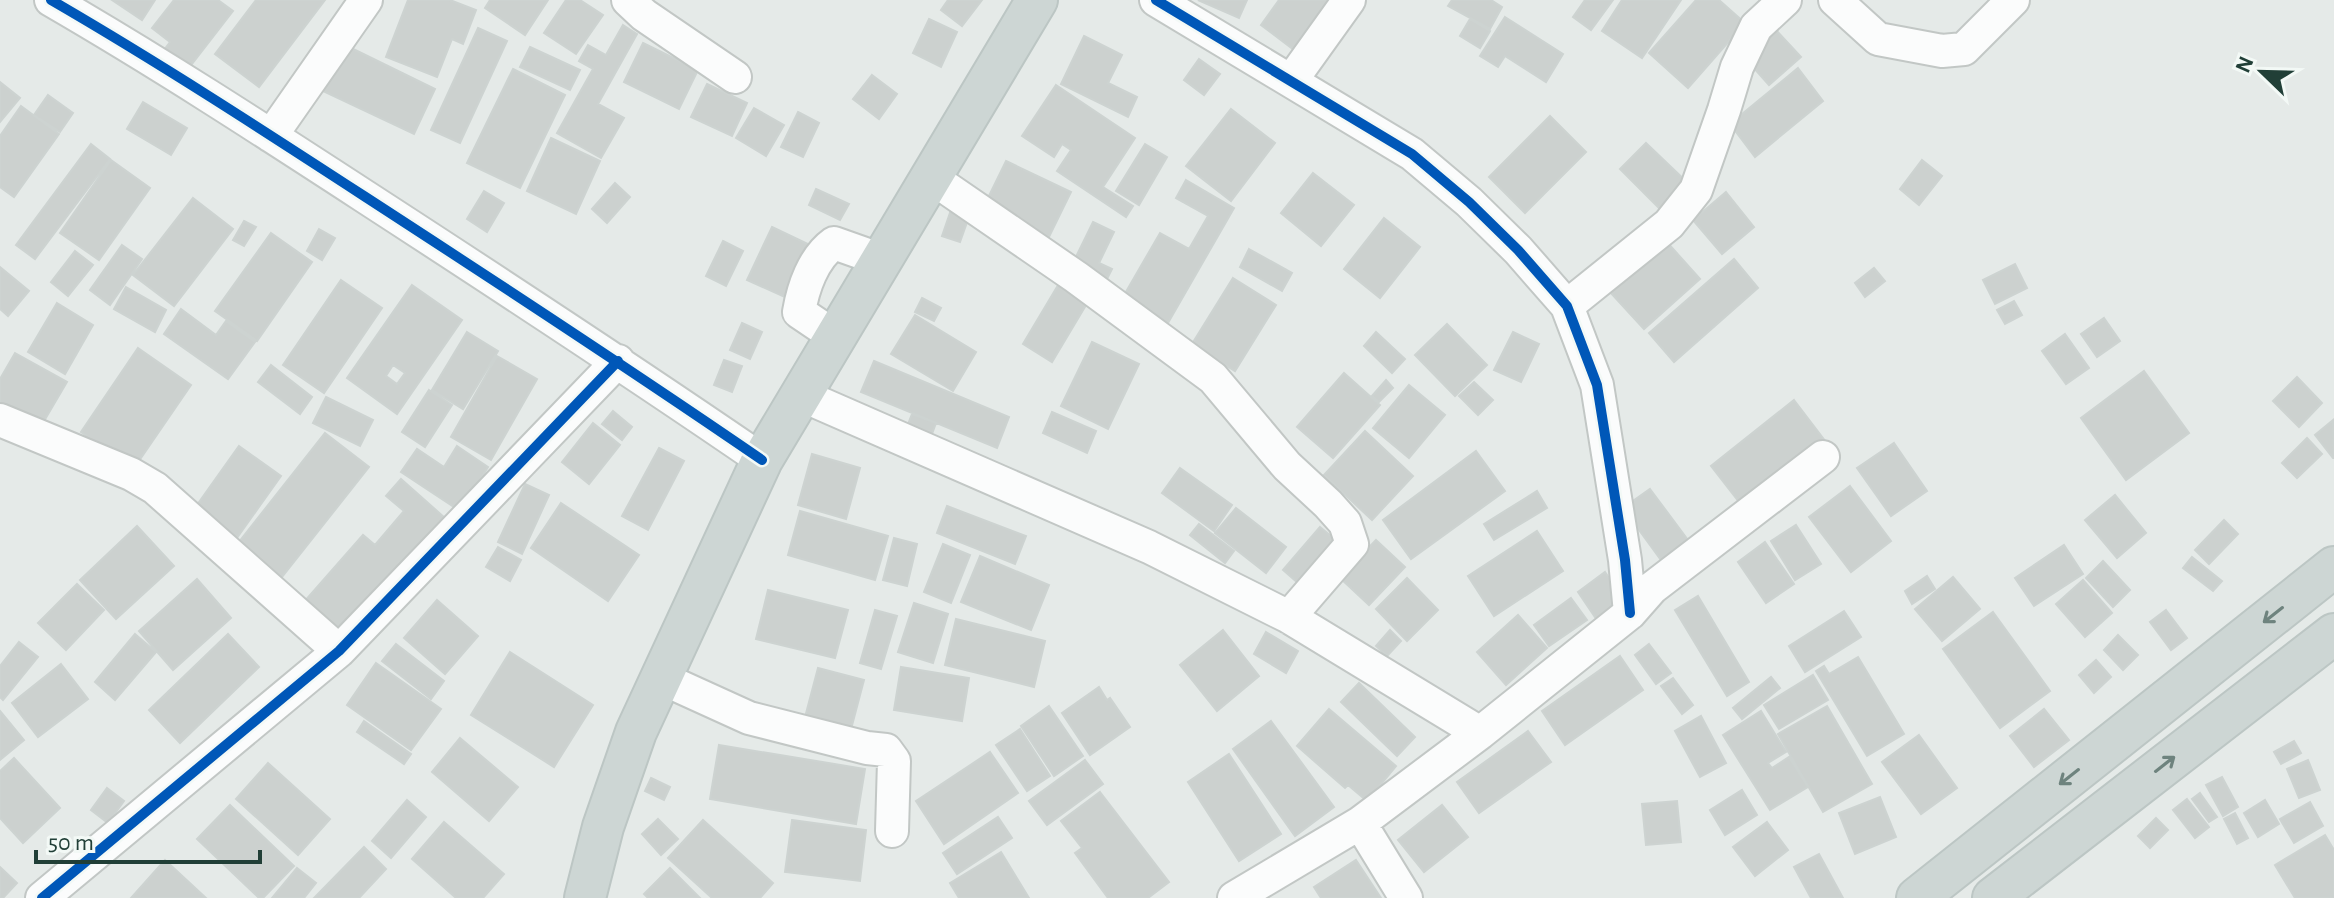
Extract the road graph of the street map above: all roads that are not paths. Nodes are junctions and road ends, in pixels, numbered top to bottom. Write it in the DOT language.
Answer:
graph roads {
  1 [pos="51,0"];
  2 [pos="366,0"];
  3 [pos="628,0"];
  4 [pos="1037,0"];
  5 [pos="1156,0"];
  6 [pos="1349,0"];
  7 [pos="1785,0"];
  8 [pos="1835,0"];
  9 [pos="2013,0"];
  10 [pos="735,77"];
  11 [pos="1291,81"];
  12 [pos="271,136"];
  13 [pos="932,178"];
  14 [pos="882,260"];
  15 [pos="1567,306"];
  16 [pos="836,337"];
  17 [pos="618,361"];
  18 [pos="801,395"];
  19 [pos="0,420"];
  20 [pos="1823,457"];
  21 [pos="762,460"];
  22 [pos="1625,560"];
  23 [pos="2334,567"];
  24 [pos="1652,588"];
  25 [pos="1630,613"];
  26 [pos="1289,617"];
  27 [pos="2333,637"];
  28 [pos="339,651"];
  29 [pos="661,678"];
  30 [pos="1480,733"];
  31 [pos="1360,823"];
  32 [pos="892,831"];
  33 [pos="42,898"];
  34 [pos="585,898"];
  35 [pos="1234,898"];
  36 [pos="1406,898"];
  37 [pos="1917,898"];
  38 [pos="1993,898"];
  1 -- 12 [label="street"];
  2 -- 12 [label="street"];
  3 -- 10 [label="street"];
  4 -- 13 [label="main road"];
  5 -- 11 [label="street"];
  6 -- 11 [label="street"];
  7 -- 15 [label="street"];
  8 -- 9 [label="street"];
  11 -- 15 [label="street"];
  12 -- 17 [label="street"];
  13 -- 14 [label="main road"];
  13 -- 26 [label="street"];
  14 -- 16 [label="main road"];
  14 -- 16 [label="street"];
  15 -- 22 [label="street"];
  16 -- 18 [label="main road"];
  17 -- 21 [label="street"];
  17 -- 28 [label="street"];
  18 -- 21 [label="main road"];
  18 -- 26 [label="street"];
  19 -- 28 [label="street"];
  20 -- 24 [label="street"];
  21 -- 29 [label="main road"];
  22 -- 24 [label="street"];
  22 -- 25 [label="street"];
  23 -- 37 [label="main road, one-way"];
  24 -- 25 [label="street"];
  25 -- 30 [label="street"];
  26 -- 30 [label="street"];
  38 -- 27 [label="main road, one-way"];
  28 -- 33 [label="street"];
  29 -- 32 [label="street"];
  29 -- 34 [label="main road"];
  30 -- 31 [label="street"];
  31 -- 35 [label="street"];
  31 -- 36 [label="street"];
}
